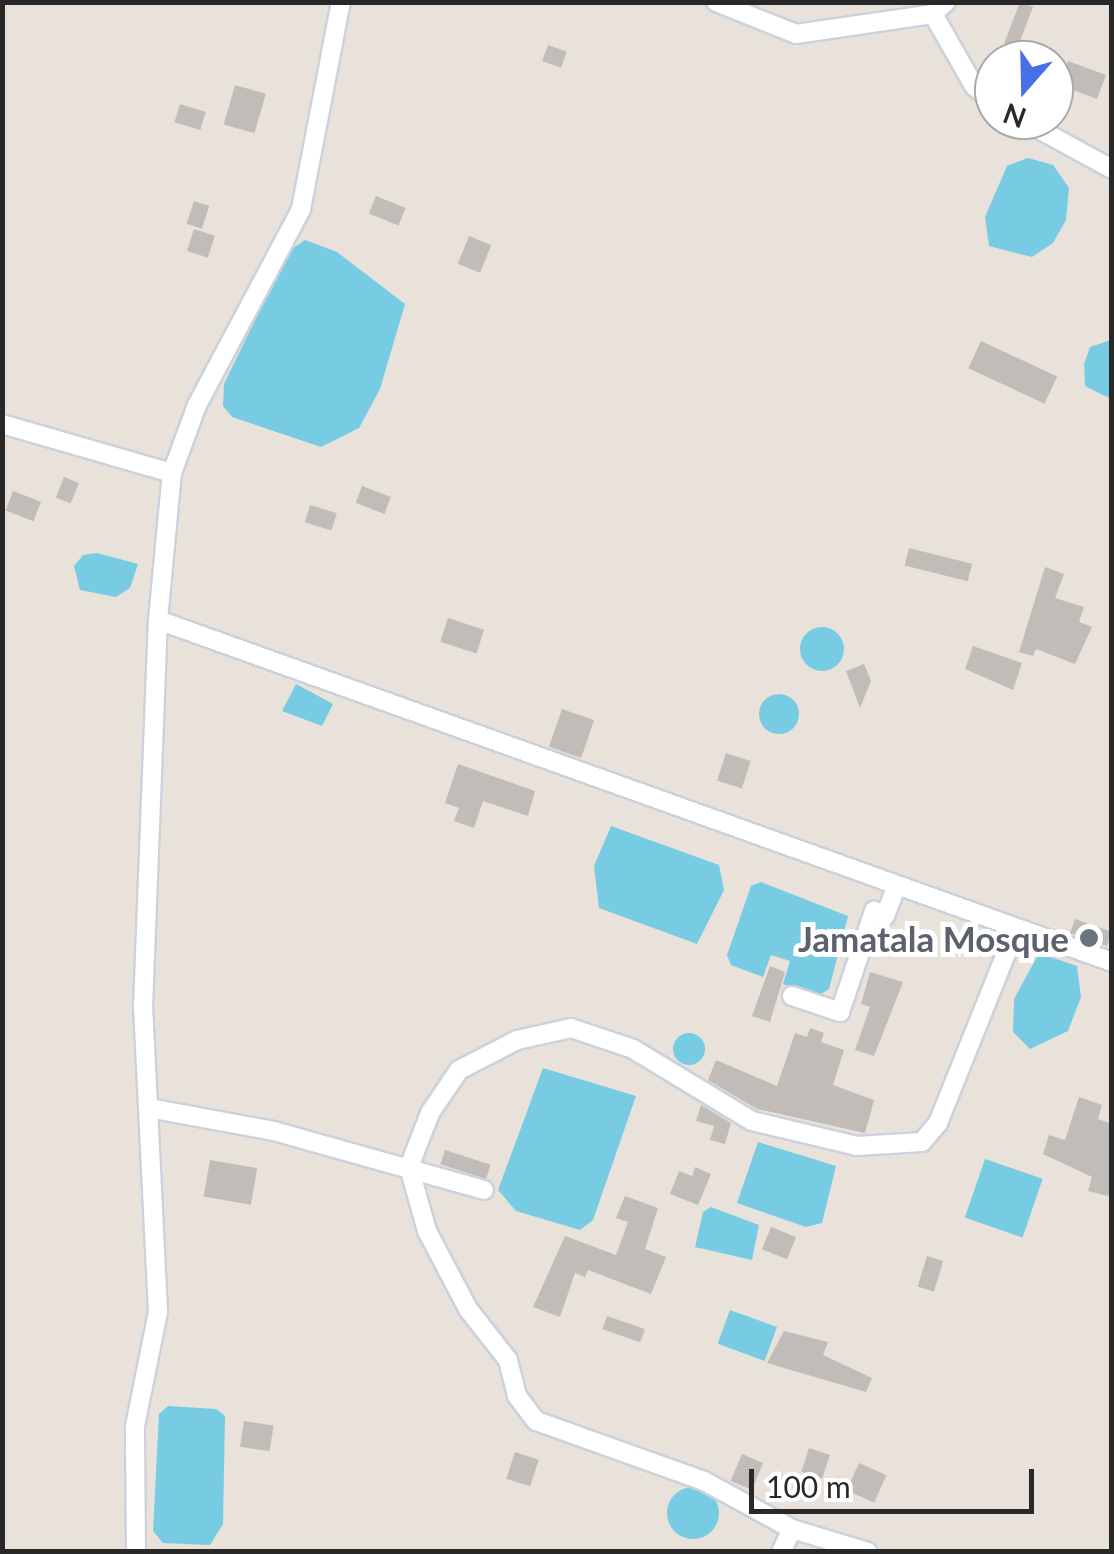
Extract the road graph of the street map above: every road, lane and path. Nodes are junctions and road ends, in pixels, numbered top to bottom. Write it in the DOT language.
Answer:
graph roads {
  1 [pos="341,2"];
  2 [pos="716,2"];
  3 [pos="939,8"];
  4 [pos="974,86"];
  5 [pos="1059,140"];
  6 [pos="1112,169"];
  7 [pos="2,424"];
  8 [pos="172,473"];
  9 [pos="158,620"];
  10 [pos="896,887"];
  11 [pos="1016,929"];
  12 [pos="1112,962"];
  13 [pos="792,996"];
  14 [pos="149,1108"];
  15 [pos="409,1167"];
  16 [pos="484,1190"];
  17 [pos="792,1528"];
  18 [pos="136,1552"];
  19 [pos="781,1552"];
  20 [pos="868,1552"];
  1 -- 8 [label="street"];
  2 -- 3 [label="street"];
  3 -- 4 [label="street"];
  5 -- 6 [label="street"];
  7 -- 8 [label="street"];
  8 -- 9 [label="street"];
  9 -- 10 [label="street"];
  9 -- 14 [label="street"];
  10 -- 11 [label="street"];
  10 -- 13 [label="street"];
  11 -- 12 [label="street"];
  11 -- 15 [label="street"];
  14 -- 15 [label="street"];
  14 -- 18 [label="street"];
  15 -- 16 [label="street"];
  15 -- 17 [label="street"];
  17 -- 19 [label="street"];
  17 -- 20 [label="street"];
}
